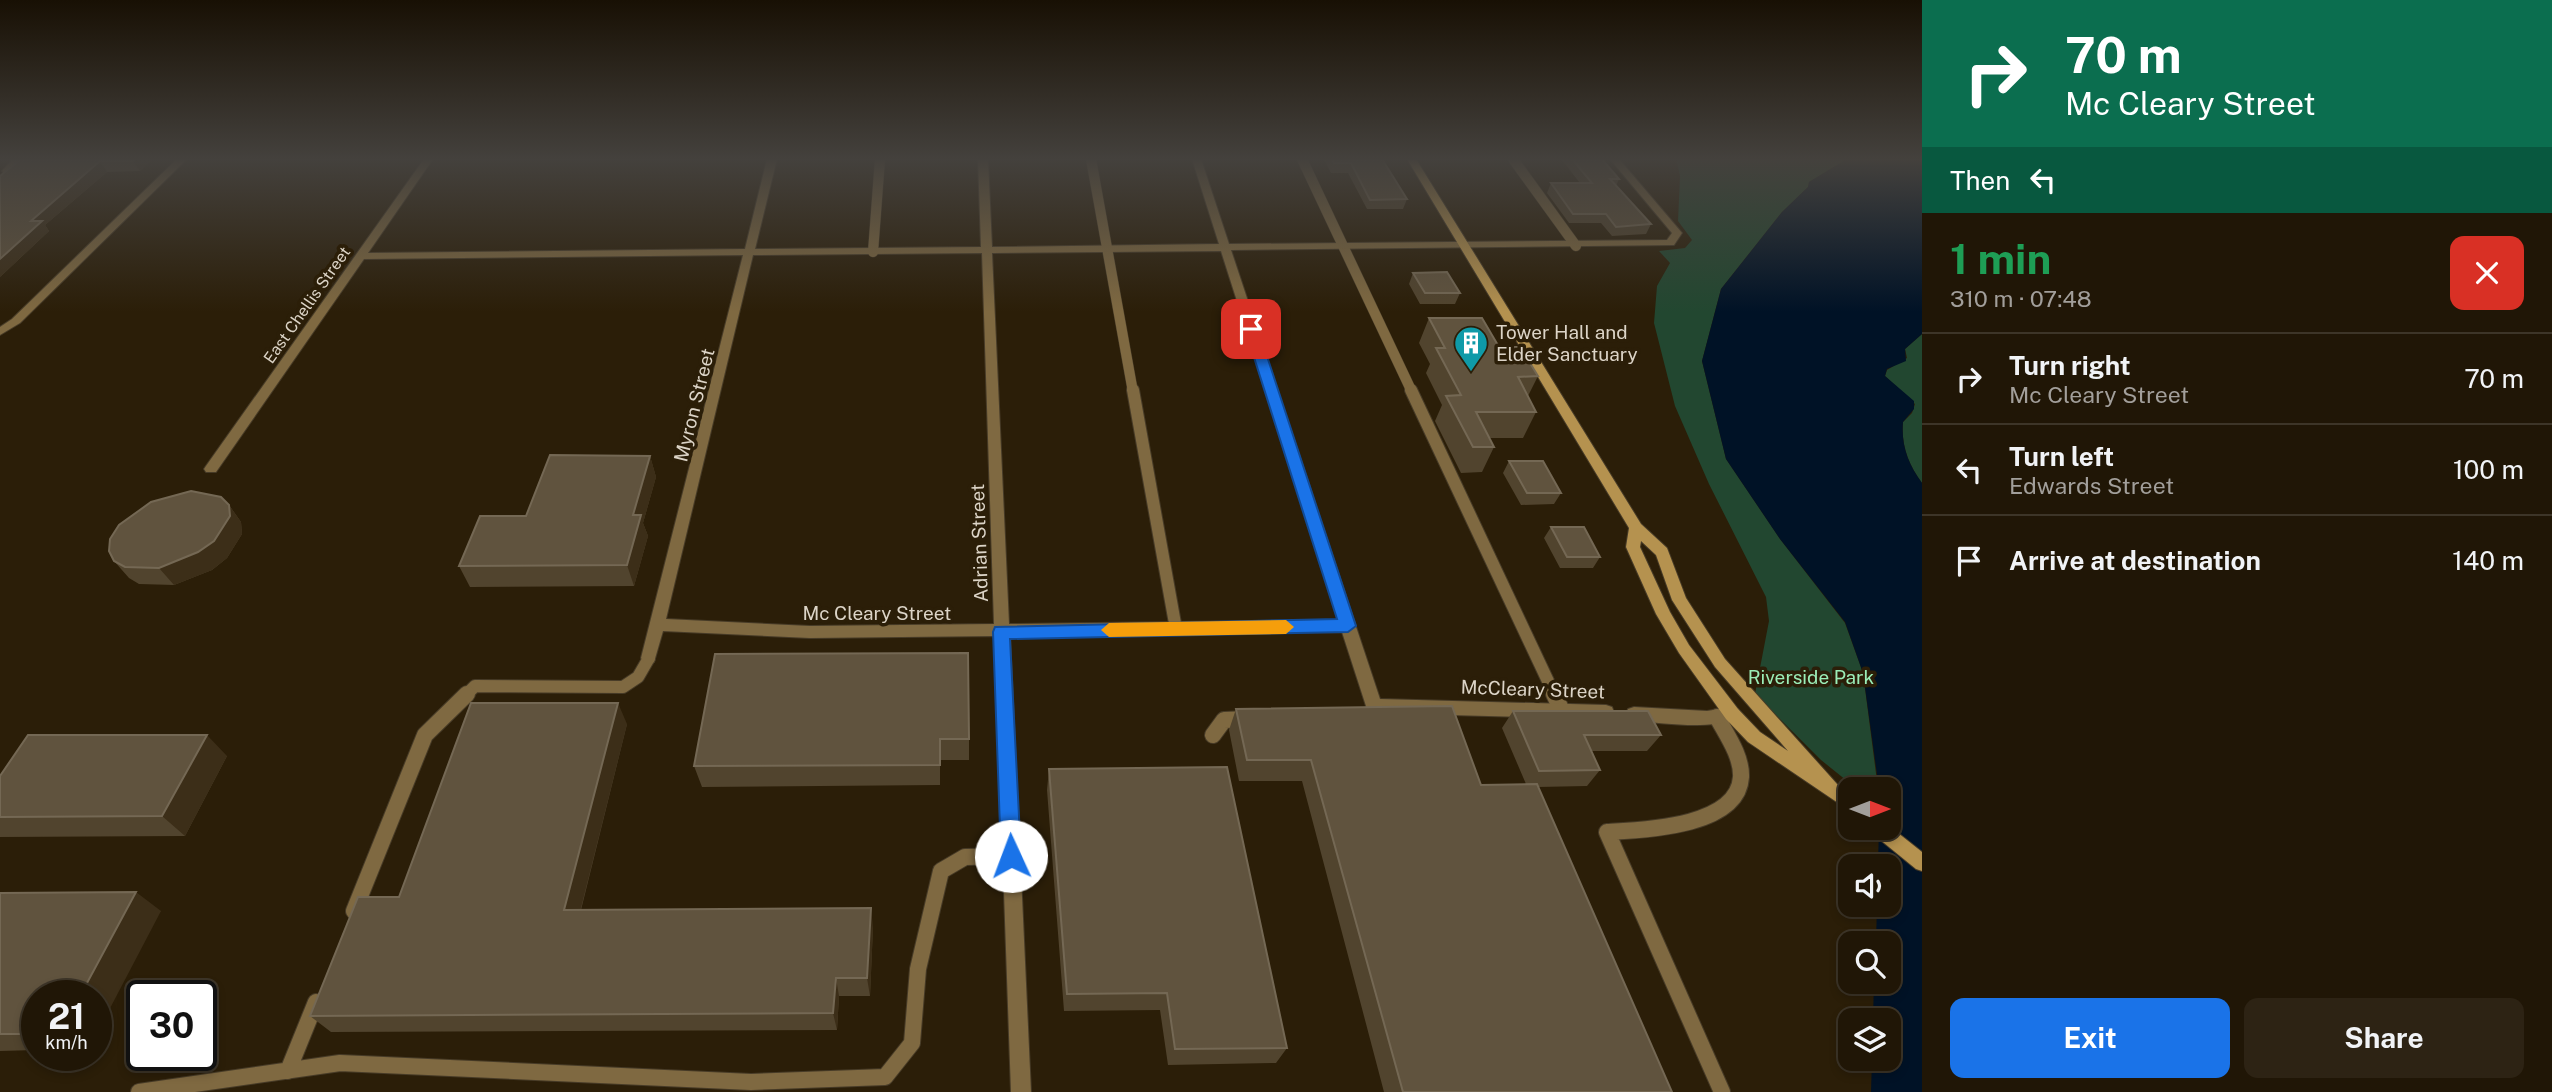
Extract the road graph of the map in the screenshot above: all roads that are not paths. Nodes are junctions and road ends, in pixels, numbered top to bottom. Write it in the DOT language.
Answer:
graph roads {
  1 [pos="130,210"];
  2 [pos="393,210"];
  3 [pos="760,210"];
  4 [pos="876,210"];
  5 [pos="985,210"];
  6 [pos="1101,210"];
  7 [pos="1213,210"];
  8 [pos="1327,210"];
  9 [pos="1441,210"];
  10 [pos="1550,210"];
  11 [pos="1657,210"];
  12 [pos="1463,246"];
  13 [pos="1576,246"];
  14 [pos="1345,247"];
  15 [pos="1226,249"];
  16 [pos="1109,250"];
  17 [pos="873,251"];
  18 [pos="986,251"];
  19 [pos="750,252"];
  20 [pos="361,256"];
  21 [pos="0,332"];
  22 [pos="211,469"];
  23 [pos="1636,528"];
  24 [pos="659,625"];
  25 [pos="1348,626"];
  26 [pos="1176,629"];
  27 [pos="1002,632"];
  28 [pos="649,658"];
  29 [pos="1561,709"];
  30 [pos="1725,716"];
  31 [pos="1268,719"];
  32 [pos="1213,735"];
  33 [pos="1829,786"];
  34 [pos="1838,793"];
  35 [pos="1894,840"];
  36 [pos="1011,856"];
  37 [pos="1922,863"];
  38 [pos="346,929"];
  39 [pos="325,980"];
  40 [pos="288,1070"];
  41 [pos="139,1092"];
  42 [pos="1021,1092"];
  43 [pos="1722,1092"];
  1 -- 21 [label="street"];
  2 -- 20 [label="street, East Chellis Street"];
  3 -- 19 [label="street, Myron Street"];
  4 -- 17 [label="lane"];
  5 -- 18 [label="street, Adrian Street"];
  6 -- 16 [label="lane"];
  7 -- 15 [label="street"];
  8 -- 14 [label="lane"];
  9 -- 12 [label="main road"];
  10 -- 13 [label="lane"];
  11 -- 13 [label="street"];
  12 -- 13 [label="street"];
  12 -- 14 [label="street"];
  12 -- 23 [label="main road"];
  14 -- 15 [label="street"];
  14 -- 29 [label="lane"];
  15 -- 16 [label="street"];
  15 -- 25 [label="street"];
  16 -- 18 [label="street"];
  16 -- 26 [label="lane"];
  17 -- 18 [label="street"];
  17 -- 19 [label="street"];
  18 -- 27 [label="street, Adrian Street"];
  19 -- 20 [label="street"];
  19 -- 24 [label="street, Myron Street"];
  20 -- 22 [label="street, East Chellis Street"];
  23 -- 30 [label="main road"];
  23 -- 33 [label="main road"];
  24 -- 27 [label="street, Mc Cleary Street"];
  24 -- 28 [label="street, Myron Street"];
  25 -- 26 [label="street, Mc Cleary Street"];
  25 -- 29 [label="street, McCleary Street"];
  26 -- 27 [label="street, Mc Cleary Street"];
  27 -- 36 [label="street, Adrian Street"];
  28 -- 38 [label="lane"];
  29 -- 30 [label="street, McCleary Street"];
  30 -- 33 [label="main road"];
  30 -- 43 [label="lane"];
  31 -- 32 [label="lane"];
  33 -- 34 [label="main road"];
  35 -- 37 [label="main road"];
  36 -- 40 [label="lane"];
  36 -- 42 [label="street, Adrian Street"];
  39 -- 40 [label="lane"];
  40 -- 41 [label="lane"];
}
